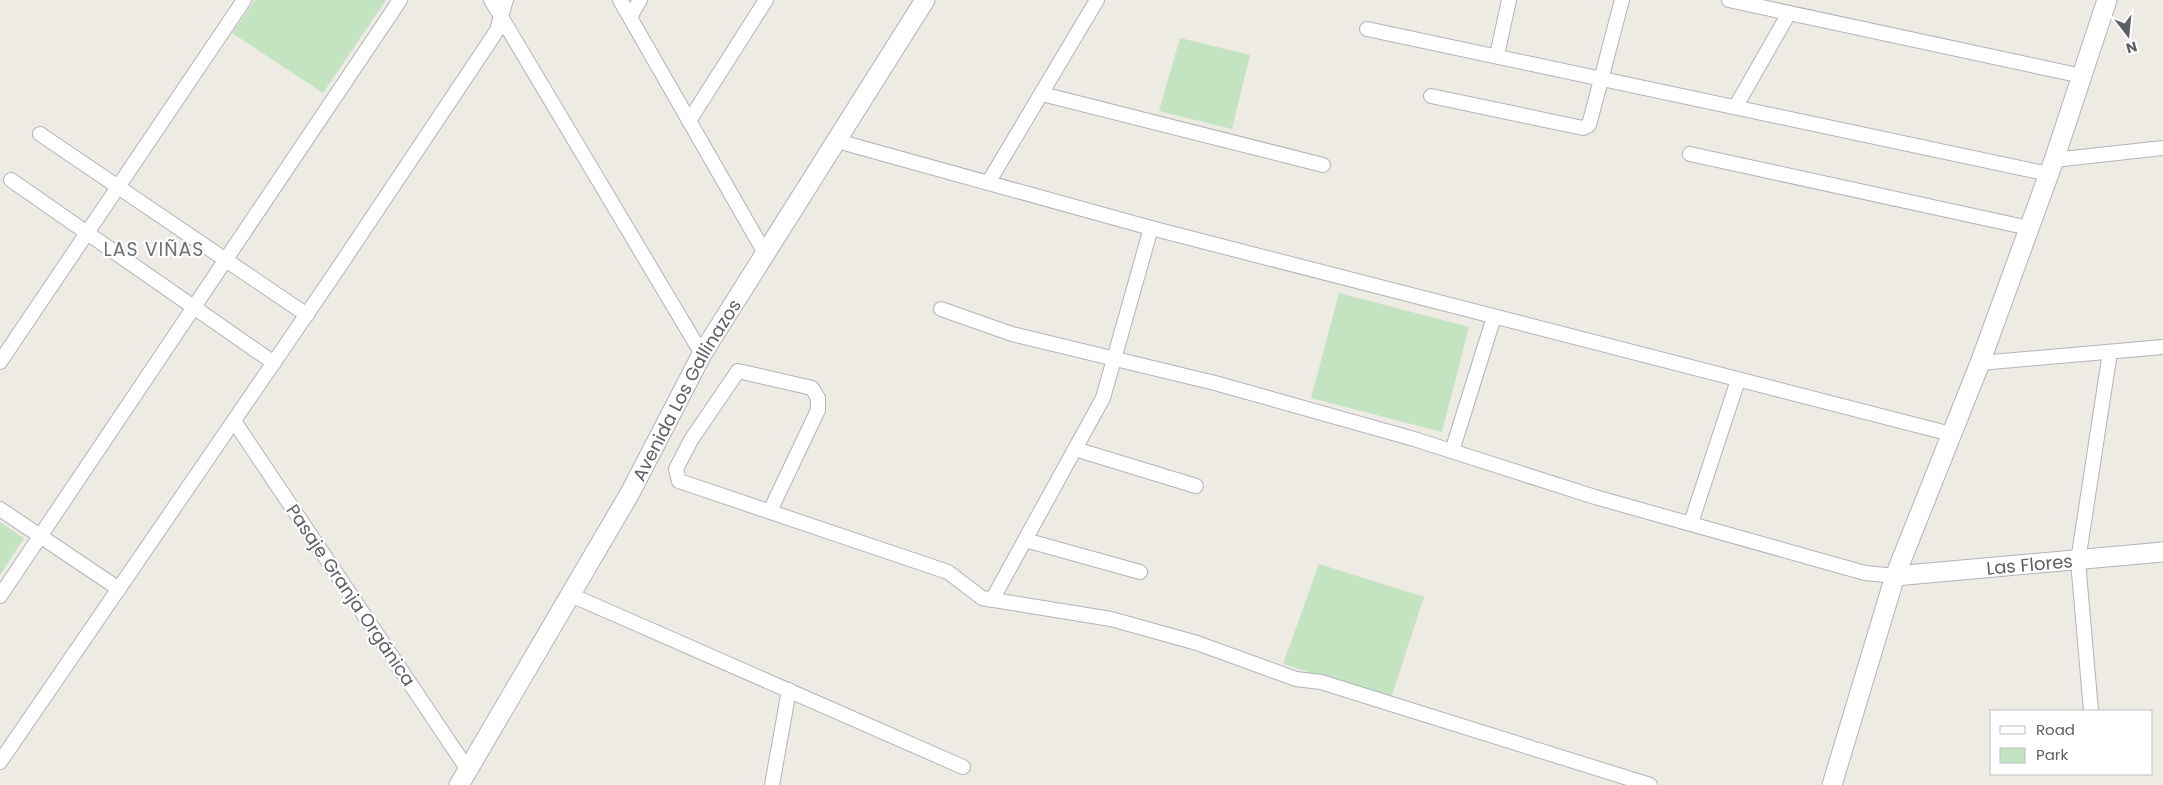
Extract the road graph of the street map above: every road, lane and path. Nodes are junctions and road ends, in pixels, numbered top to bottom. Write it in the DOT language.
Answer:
graph roads {
  1 [pos="244,0"];
  2 [pos="400,0"];
  3 [pos="491,0"];
  4 [pos="506,0"];
  5 [pos="620,0"];
  6 [pos="640,0"];
  7 [pos="766,0"];
  8 [pos="926,0"];
  9 [pos="1097,0"];
  10 [pos="1508,0"];
  11 [pos="1622,0"];
  12 [pos="1728,0"];
  13 [pos="2107,0"];
  14 [pos="1789,13"];
  15 [pos="630,17"];
  16 [pos="501,19"];
  17 [pos="1367,29"];
  18 [pos="1497,55"];
  19 [pos="2082,76"];
  20 [pos="1602,78"];
  21 [pos="1042,94"];
  22 [pos="1431,96"];
  23 [pos="1736,106"];
  24 [pos="689,121"];
  25 [pos="40,134"];
  26 [pos="841,142"];
  27 [pos="2163,148"];
  28 [pos="1690,154"];
  29 [pos="1323,165"];
  30 [pos="2051,167"];
  31 [pos="11,180"];
  32 [pos="988,183"];
  33 [pos="118,187"];
  34 [pos="1151,228"];
  35 [pos="2029,228"];
  36 [pos="87,233"];
  37 [pos="766,255"];
  38 [pos="226,260"];
  39 [pos="194,307"];
  40 [pos="941,309"];
  41 [pos="307,314"];
  42 [pos="1494,317"];
  43 [pos="2163,347"];
  44 [pos="2110,352"];
  45 [pos="702,354"];
  46 [pos="1116,359"];
  47 [pos="0,362"];
  48 [pos="274,363"];
  49 [pos="1980,363"];
  50 [pos="1738,380"];
  51 [pos="234,421"];
  52 [pos="1951,434"];
  53 [pos="1075,449"];
  54 [pos="1452,451"];
  55 [pos="1196,486"];
  56 [pos="0,509"];
  57 [pos="770,512"];
  58 [pos="1691,523"];
  59 [pos="40,536"];
  60 [pos="1025,540"];
  61 [pos="2163,552"];
  62 [pos="2078,560"];
  63 [pos="1140,572"];
  64 [pos="1895,576"];
  65 [pos="120,589"];
  66 [pos="571,595"];
  67 [pos="0,596"];
  68 [pos="992,600"];
  69 [pos="789,690"];
  70 [pos="2091,710"];
  71 [pos="0,762"];
  72 [pos="964,766"];
  73 [pos="464,778"];
  74 [pos="772,785"];
  75 [pos="1650,785"];
  76 [pos="1832,785"];
  1 -- 33 [label="street"];
  2 -- 38 [label="street"];
  3 -- 16 [label="street"];
  4 -- 16 [label="street"];
  5 -- 15 [label="street"];
  6 -- 15 [label="street"];
  7 -- 24 [label="street"];
  8 -- 26 [label="street, Avenida Los Gallinazos"];
  9 -- 21 [label="street"];
  10 -- 18 [label="street"];
  11 -- 20 [label="street"];
  12 -- 14 [label="street"];
  13 -- 19 [label="street"];
  14 -- 19 [label="street"];
  14 -- 23 [label="street"];
  15 -- 24 [label="street"];
  16 -- 41 [label="street"];
  16 -- 45 [label="street"];
  17 -- 18 [label="street"];
  18 -- 20 [label="street"];
  19 -- 30 [label="street"];
  20 -- 22 [label="street"];
  20 -- 23 [label="street"];
  21 -- 29 [label="street"];
  21 -- 32 [label="street"];
  23 -- 30 [label="street"];
  24 -- 37 [label="street"];
  25 -- 33 [label="street"];
  26 -- 32 [label="street"];
  26 -- 37 [label="street, Avenida Los Gallinazos"];
  27 -- 30 [label="street"];
  28 -- 35 [label="street"];
  30 -- 35 [label="street"];
  31 -- 36 [label="street"];
  32 -- 34 [label="street"];
  33 -- 36 [label="street"];
  33 -- 38 [label="street"];
  34 -- 42 [label="street"];
  34 -- 46 [label="street"];
  35 -- 49 [label="street"];
  36 -- 39 [label="street"];
  36 -- 47 [label="street"];
  37 -- 45 [label="street, Avenida Los Gallinazos"];
  38 -- 39 [label="street"];
  38 -- 41 [label="street"];
  39 -- 48 [label="street"];
  39 -- 59 [label="street"];
  40 -- 46 [label="street"];
  41 -- 48 [label="street"];
  42 -- 50 [label="street"];
  42 -- 54 [label="street"];
  43 -- 44 [label="street"];
  44 -- 49 [label="street"];
  44 -- 62 [label="street"];
  45 -- 66 [label="street, Avenida Los Gallinazos"];
  46 -- 53 [label="street"];
  46 -- 54 [label="street"];
  48 -- 51 [label="street"];
  49 -- 52 [label="street"];
  50 -- 52 [label="street"];
  50 -- 58 [label="street"];
  51 -- 65 [label="street"];
  51 -- 73 [label="street, Pasaje Granja Orgánica"];
  52 -- 64 [label="street"];
  53 -- 55 [label="street"];
  53 -- 60 [label="street"];
  54 -- 58 [label="street"];
  56 -- 59 [label="street"];
  57 -- 57 [label="street"];
  57 -- 68 [label="street"];
  58 -- 64 [label="street"];
  59 -- 65 [label="street"];
  59 -- 67 [label="street"];
  60 -- 63 [label="street"];
  60 -- 68 [label="street"];
  61 -- 62 [label="street, Las Flores"];
  62 -- 64 [label="street, Las Flores"];
  62 -- 70 [label="street"];
  64 -- 76 [label="street"];
  65 -- 71 [label="street"];
  66 -- 69 [label="street"];
  66 -- 73 [label="street, Avenida Los Gallinazos"];
  68 -- 75 [label="street"];
  69 -- 72 [label="street"];
  69 -- 74 [label="street"];
}
